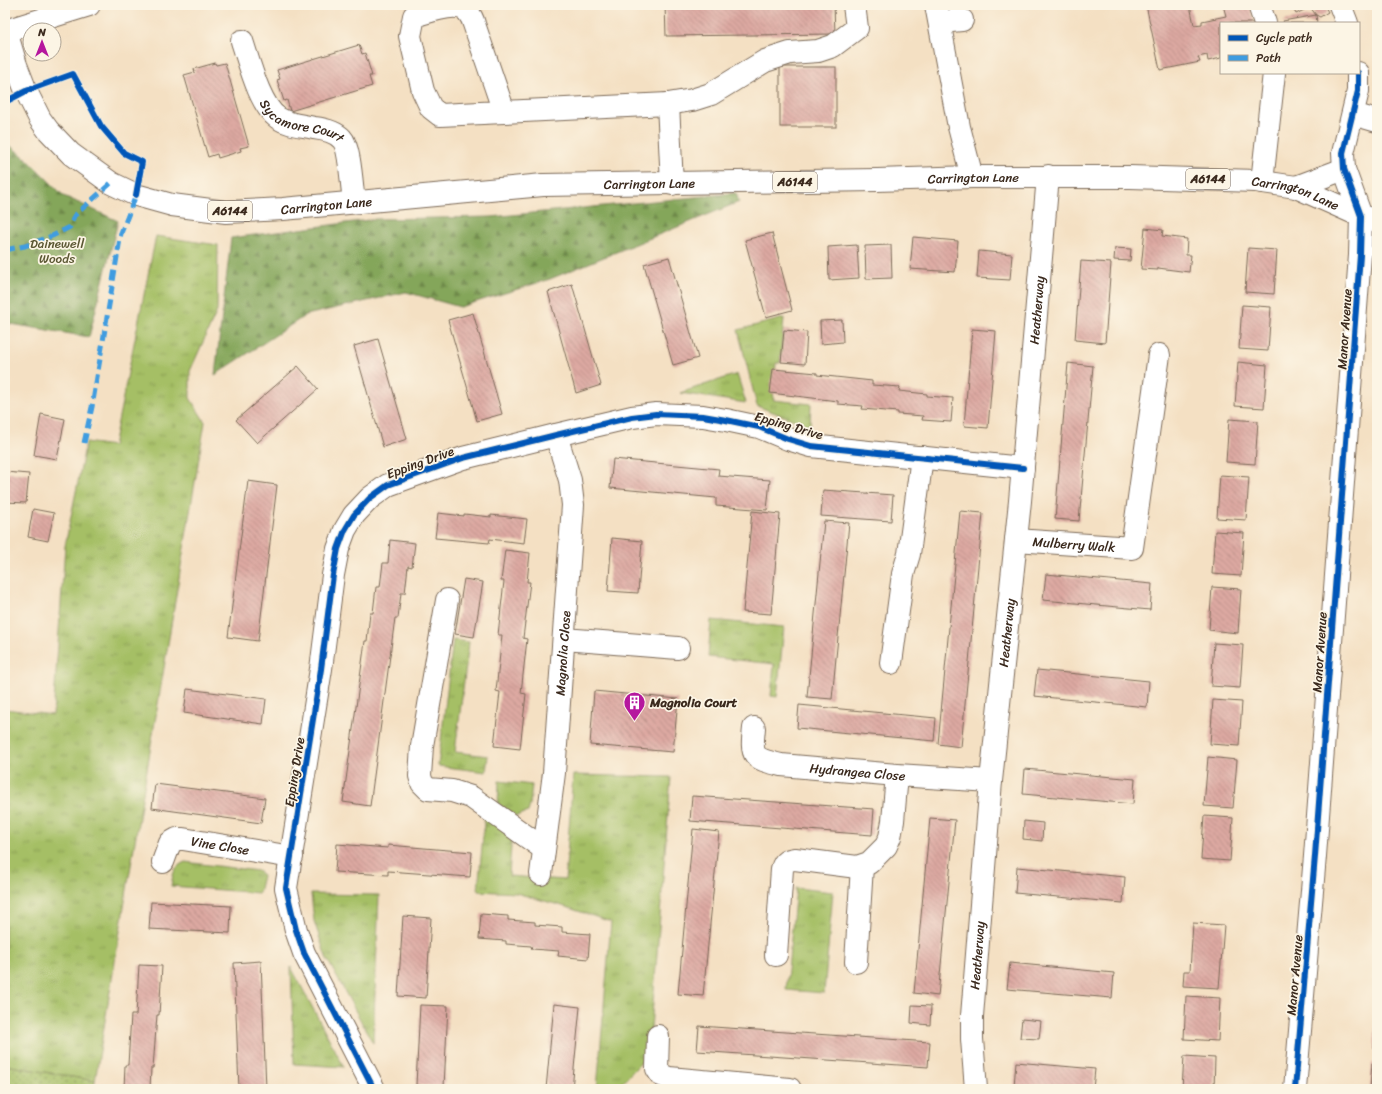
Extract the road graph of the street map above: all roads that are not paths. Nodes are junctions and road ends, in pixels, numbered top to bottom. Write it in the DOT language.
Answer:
graph roads {
  1 [pos="89,5"];
  2 [pos="854,5"];
  3 [pos="1259,5"];
  4 [pos="1340,5"];
  5 [pos="938,14"];
  6 [pos="962,20"];
  7 [pos="1265,22"];
  8 [pos="1347,22"];
  9 [pos="5,26"];
  10 [pos="242,41"];
  11 [pos="1274,74"];
  12 [pos="1358,74"];
  13 [pos="668,104"];
  14 [pos="504,112"];
  15 [pos="1353,114"];
  16 [pos="1377,121"];
  17 [pos="1344,169"];
  18 [pos="972,176"];
  19 [pos="1048,176"];
  20 [pos="1262,182"];
  21 [pos="672,184"];
  22 [pos="1296,187"];
  23 [pos="354,202"];
  24 [pos="1369,218"];
  25 [pos="1159,355"];
  26 [pos="556,434"];
  27 [pos="922,458"];
  28 [pos="1023,468"];
  29 [pos="1016,540"];
  30 [pos="447,600"];
  31 [pos="564,639"];
  32 [pos="678,648"];
  33 [pos="891,663"];
  34 [pos="754,728"];
  35 [pos="897,776"];
  36 [pos="991,782"];
  37 [pos="544,849"];
  38 [pos="292,857"];
  39 [pos="163,862"];
  40 [pos="862,866"];
  41 [pos="541,874"];
  42 [pos="776,955"];
  43 [pos="856,962"];
  44 [pos="658,1036"];
  45 [pos="374,1089"];
  46 [pos="790,1089"];
  47 [pos="976,1089"];
  48 [pos="1295,1089"];
  1 -- 9 [label="street, A6144"];
  2 -- 13 [label="street"];
  3 -- 7 [label="street"];
  4 -- 8 [label="street"];
  5 -- 6 [label="street"];
  5 -- 18 [label="street"];
  9 -- 23 [label="street, Carrington Lane / A6144"];
  10 -- 23 [label="street, Sycamore Court"];
  11 -- 20 [label="street"];
  12 -- 15 [label="street"];
  13 -- 14 [label="street"];
  13 -- 21 [label="street"];
  14 -- 14 [label="street"];
  15 -- 16 [label="street"];
  15 -- 17 [label="street"];
  17 -- 22 [label="street"];
  17 -- 24 [label="street"];
  18 -- 19 [label="street, Carrington Lane / A6144"];
  18 -- 21 [label="street, Carrington Lane / A6144"];
  19 -- 20 [label="street, Carrington Lane / A6144"];
  19 -- 28 [label="street, Heatherway"];
  20 -- 22 [label="street, Carrington Lane / A6144"];
  21 -- 23 [label="street, Carrington Lane / A6144"];
  22 -- 24 [label="street, Carrington Lane / A6144"];
  24 -- 48 [label="street, Manor Avenue"];
  25 -- 29 [label="street, Mulberry Walk"];
  26 -- 27 [label="street, Epping Drive"];
  26 -- 31 [label="street, Magnolia Close"];
  26 -- 38 [label="street, Epping Drive"];
  27 -- 28 [label="street, Epping Drive"];
  27 -- 33 [label="street"];
  28 -- 29 [label="street, Heatherway"];
  29 -- 36 [label="street, Heatherway"];
  30 -- 37 [label="street"];
  31 -- 32 [label="street"];
  31 -- 37 [label="street, Magnolia Close"];
  34 -- 35 [label="street, Hydrangea Close"];
  35 -- 36 [label="street, Hydrangea Close"];
  35 -- 40 [label="street"];
  36 -- 47 [label="street, Heatherway"];
  37 -- 41 [label="street, Magnolia Close"];
  38 -- 39 [label="street, Vine Close"];
  38 -- 45 [label="street, Epping Drive"];
  40 -- 42 [label="street"];
  40 -- 43 [label="street"];
  44 -- 46 [label="street"];
}
